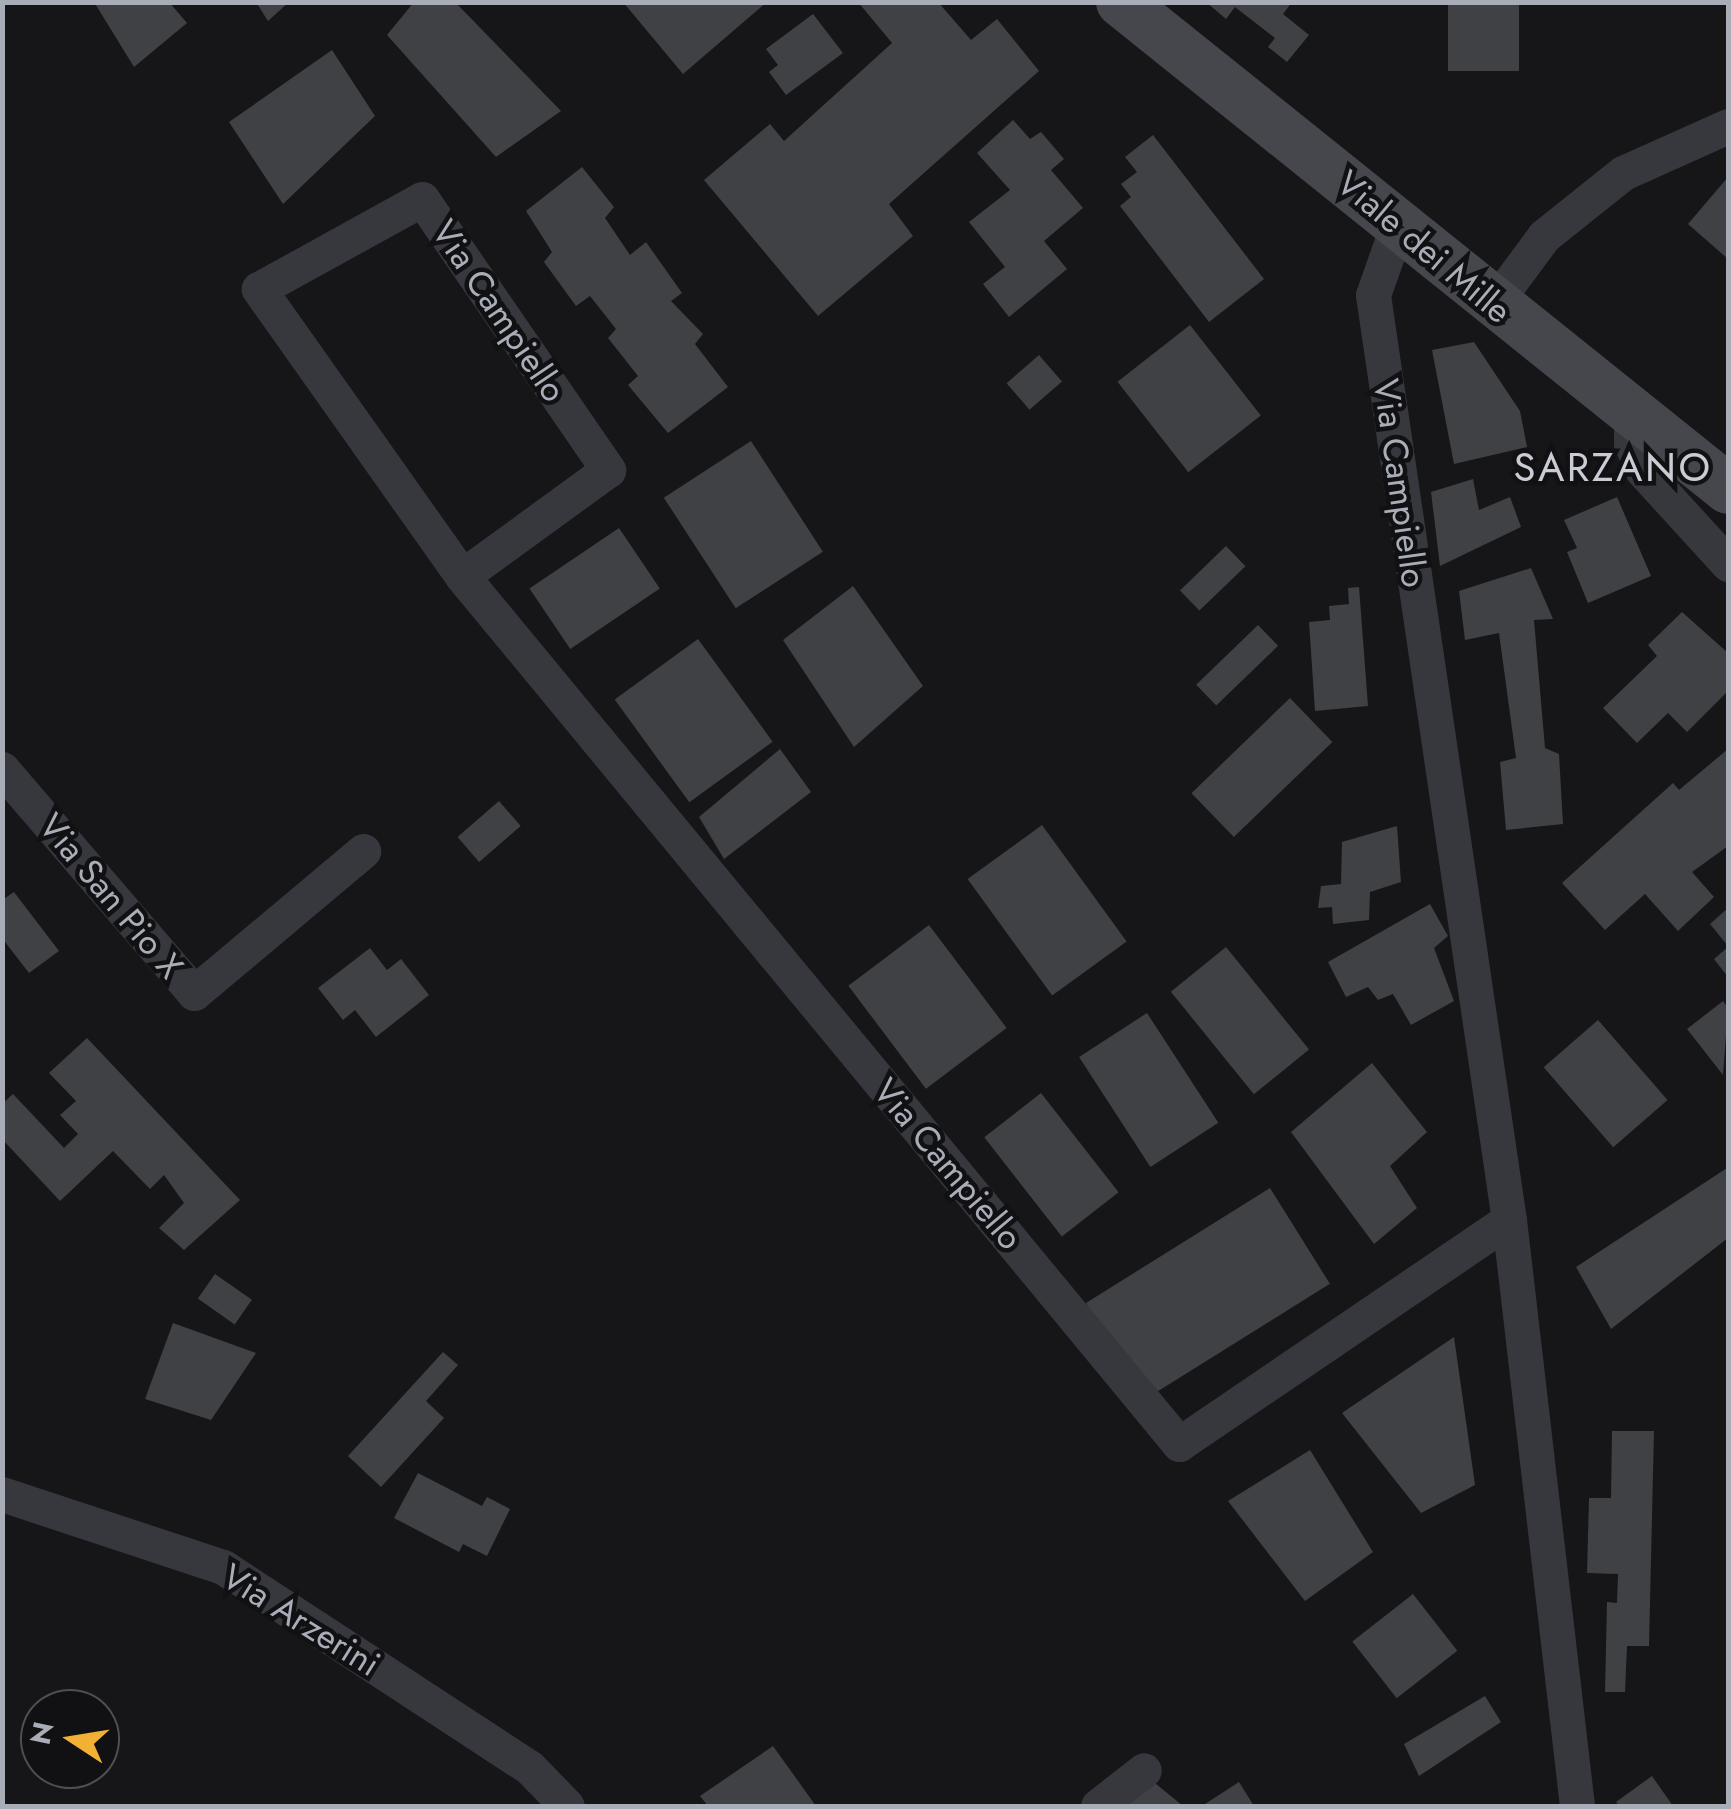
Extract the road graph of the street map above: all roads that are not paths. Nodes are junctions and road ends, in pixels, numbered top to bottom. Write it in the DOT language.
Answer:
graph roads {
  1 [pos="1121,2"];
  2 [pos="1728,126"];
  3 [pos="1398,224"];
  4 [pos="1493,305"];
  5 [pos="1631,414"];
  6 [pos="1728,489"];
  7 [pos="1728,564"];
  8 [pos="462,576"];
  9 [pos="2,768"];
  10 [pos="364,851"];
  11 [pos="1509,1220"];
  12 [pos="2,1494"];
  13 [pos="1144,1770"];
  14 [pos="567,1806"];
  15 [pos="1098,1806"];
  16 [pos="1577,1806"];
  1 -- 3 [label="main road, Viale dei Mille"];
  2 -- 4 [label="street"];
  3 -- 4 [label="main road, Viale dei Mille"];
  3 -- 11 [label="street, Via Campiello"];
  4 -- 5 [label="main road, Viale dei Mille"];
  5 -- 6 [label="main road, Viale dei Mille"];
  5 -- 7 [label="street"];
  8 -- 8 [label="street, Via Campiello"];
  8 -- 11 [label="street, Via Campiello"];
  9 -- 10 [label="street, Via San Pio X"];
  11 -- 16 [label="street, Via Campiello"];
  12 -- 14 [label="street, Via Arzerini"];
  13 -- 15 [label="street"];
}
